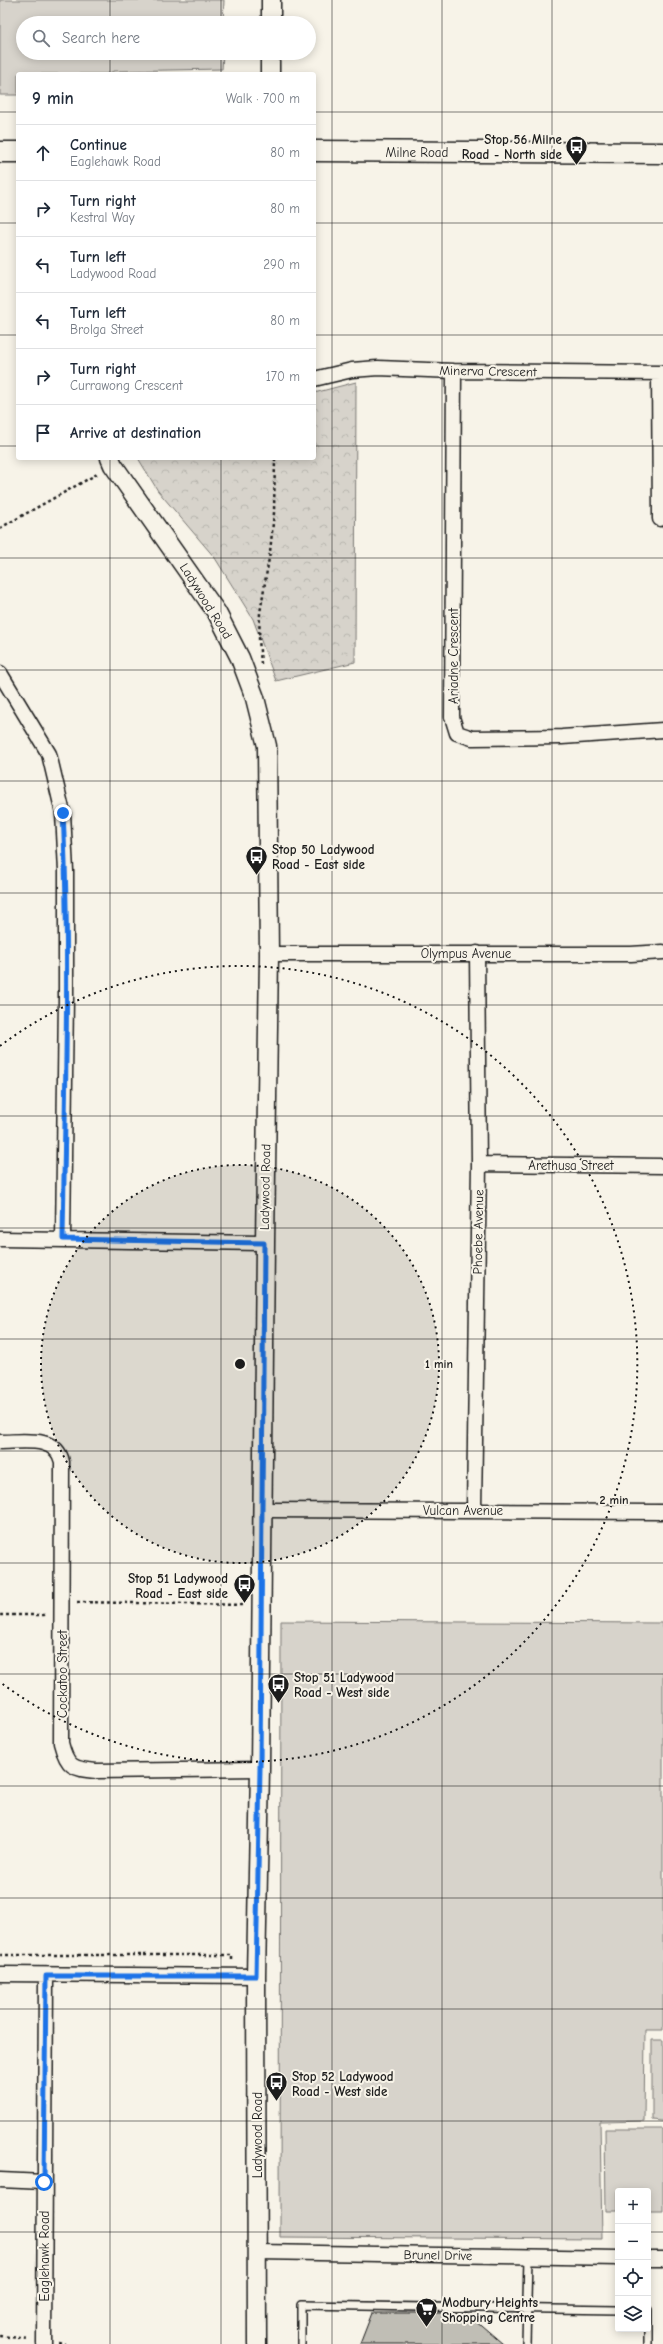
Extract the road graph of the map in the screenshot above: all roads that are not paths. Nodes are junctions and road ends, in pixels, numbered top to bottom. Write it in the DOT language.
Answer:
graph roads {
  1 [pos="271,0"];
  2 [pos="271,16"];
  3 [pos="270,60"];
  4 [pos="270,72"];
  5 [pos="316,151"];
  6 [pos="0,152"];
  7 [pos="16,152"];
  8 [pos="663,153"];
  9 [pos="454,371"];
  10 [pos="661,373"];
  11 [pos="316,379"];
  12 [pos="111,462"];
  13 [pos="660,519"];
  14 [pos="0,673"];
  15 [pos="663,730"];
  16 [pos="663,952"];
  17 [pos="270,954"];
  18 [pos="477,954"];
  19 [pos="479,1164"];
  20 [pos="663,1166"];
  21 [pos="0,1239"];
  22 [pos="63,1239"];
  23 [pos="264,1243"];
  24 [pos="0,1442"];
  25 [pos="263,1510"];
  26 [pos="474,1510"];
  27 [pos="663,1512"];
  28 [pos="260,1769"];
  29 [pos="0,1974"];
  30 [pos="46,1976"];
  31 [pos="256,1976"];
  32 [pos="0,2180"];
  33 [pos="44,2182"];
  34 [pos="258,2252"];
  35 [pos="528,2257"];
  36 [pos="615,2258"];
  37 [pos="651,2259"];
  38 [pos="663,2259"];
  39 [pos="527,2308"];
  40 [pos="615,2310"];
  41 [pos="648,2332"];
  42 [pos="44,2344"];
  43 [pos="257,2344"];
  44 [pos="301,2344"];
  45 [pos="526,2344"];
  46 [pos="648,2344"];
  1 -- 2 [label="street"];
  3 -- 4 [label="street"];
  5 -- 8 [label="main road, Milne Road"];
  6 -- 7 [label="main road"];
  9 -- 10 [label="street, Minerva Crescent"];
  9 -- 11 [label="street, Minerva Crescent"];
  9 -- 15 [label="street, Ariadne Crescent"];
  10 -- 13 [label="street"];
  12 -- 17 [label="street, Ladywood Road"];
  14 -- 22 [label="street"];
  16 -- 18 [label="street, Olympus Avenue"];
  17 -- 18 [label="street, Olympus Avenue"];
  17 -- 23 [label="street, Ladywood Road"];
  18 -- 19 [label="street, Phoebe Avenue"];
  19 -- 20 [label="street, Arethusa Street"];
  19 -- 26 [label="street, Phoebe Avenue"];
  21 -- 22 [label="street"];
  22 -- 23 [label="street"];
  23 -- 25 [label="street, Ladywood Road"];
  24 -- 28 [label="street, Cockatoo Street"];
  25 -- 26 [label="street, Vulcan Avenue"];
  25 -- 28 [label="street, Ladywood Road"];
  26 -- 27 [label="street, Vulcan Avenue"];
  28 -- 31 [label="street, Ladywood Road"];
  29 -- 30 [label="street"];
  30 -- 31 [label="street"];
  30 -- 33 [label="street, Eaglehawk Road"];
  31 -- 34 [label="street, Ladywood Road"];
  32 -- 33 [label="street"];
  33 -- 42 [label="street, Eaglehawk Road"];
  34 -- 35 [label="street, Brunel Drive"];
  34 -- 43 [label="street, Ladywood Road"];
  35 -- 36 [label="street, Brunel Drive"];
  35 -- 39 [label="lane"];
  37 -- 38 [label="street"];
  39 -- 40 [label="lane"];
  39 -- 44 [label="lane"];
  39 -- 45 [label="lane"];
  41 -- 46 [label="lane"];
}
